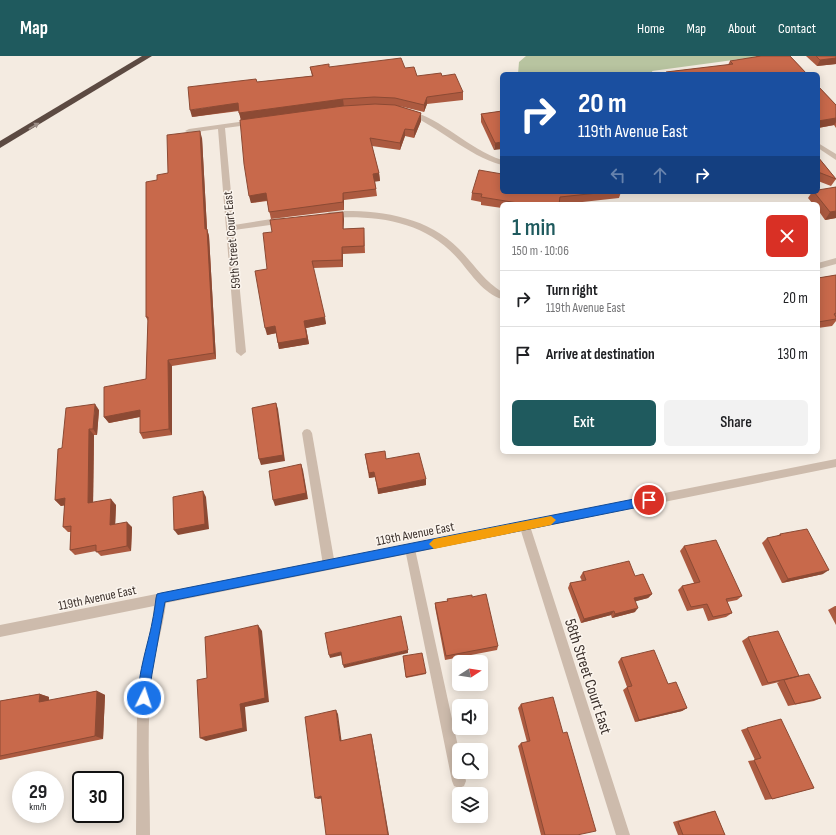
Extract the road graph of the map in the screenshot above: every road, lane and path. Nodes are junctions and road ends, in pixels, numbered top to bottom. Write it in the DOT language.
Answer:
graph roads {
  1 [pos="148,56"];
  2 [pos="401,110"];
  3 [pos="260,121"];
  4 [pos="221,128"];
  5 [pos="189,131"];
  6 [pos="0,145"];
  7 [pos="820,146"];
  8 [pos="836,158"];
  9 [pos="500,162"];
  10 [pos="321,216"];
  11 [pos="293,219"];
  12 [pos="230,228"];
  13 [pos="836,261"];
  14 [pos="820,265"];
  15 [pos="500,294"];
  16 [pos="241,352"];
  17 [pos="307,433"];
  18 [pos="836,463"];
  19 [pos="525,526"];
  20 [pos="410,549"];
  21 [pos="329,565"];
  22 [pos="161,598"];
  23 [pos="0,631"];
  24 [pos="459,781"];
  25 [pos="143,835"];
  26 [pos="623,835"];
  6 -- 1 [label="highway, one-way"];
  2 -- 9 [label="street"];
  3 -- 4 [label="street"];
  4 -- 5 [label="street"];
  4 -- 12 [label="street, 59th Street Court East"];
  7 -- 8 [label="street"];
  10 -- 15 [label="street"];
  11 -- 12 [label="street"];
  12 -- 16 [label="street, 59th Street Court East"];
  13 -- 14 [label="street"];
  17 -- 21 [label="street"];
  18 -- 19 [label="street, 119th Avenue East"];
  19 -- 20 [label="street, 119th Avenue East"];
  19 -- 26 [label="street, 58th Street Court East"];
  20 -- 21 [label="street, 119th Avenue East"];
  20 -- 24 [label="street"];
  21 -- 22 [label="street, 119th Avenue East"];
  22 -- 23 [label="street, 119th Avenue East"];
  22 -- 25 [label="street"];
}
